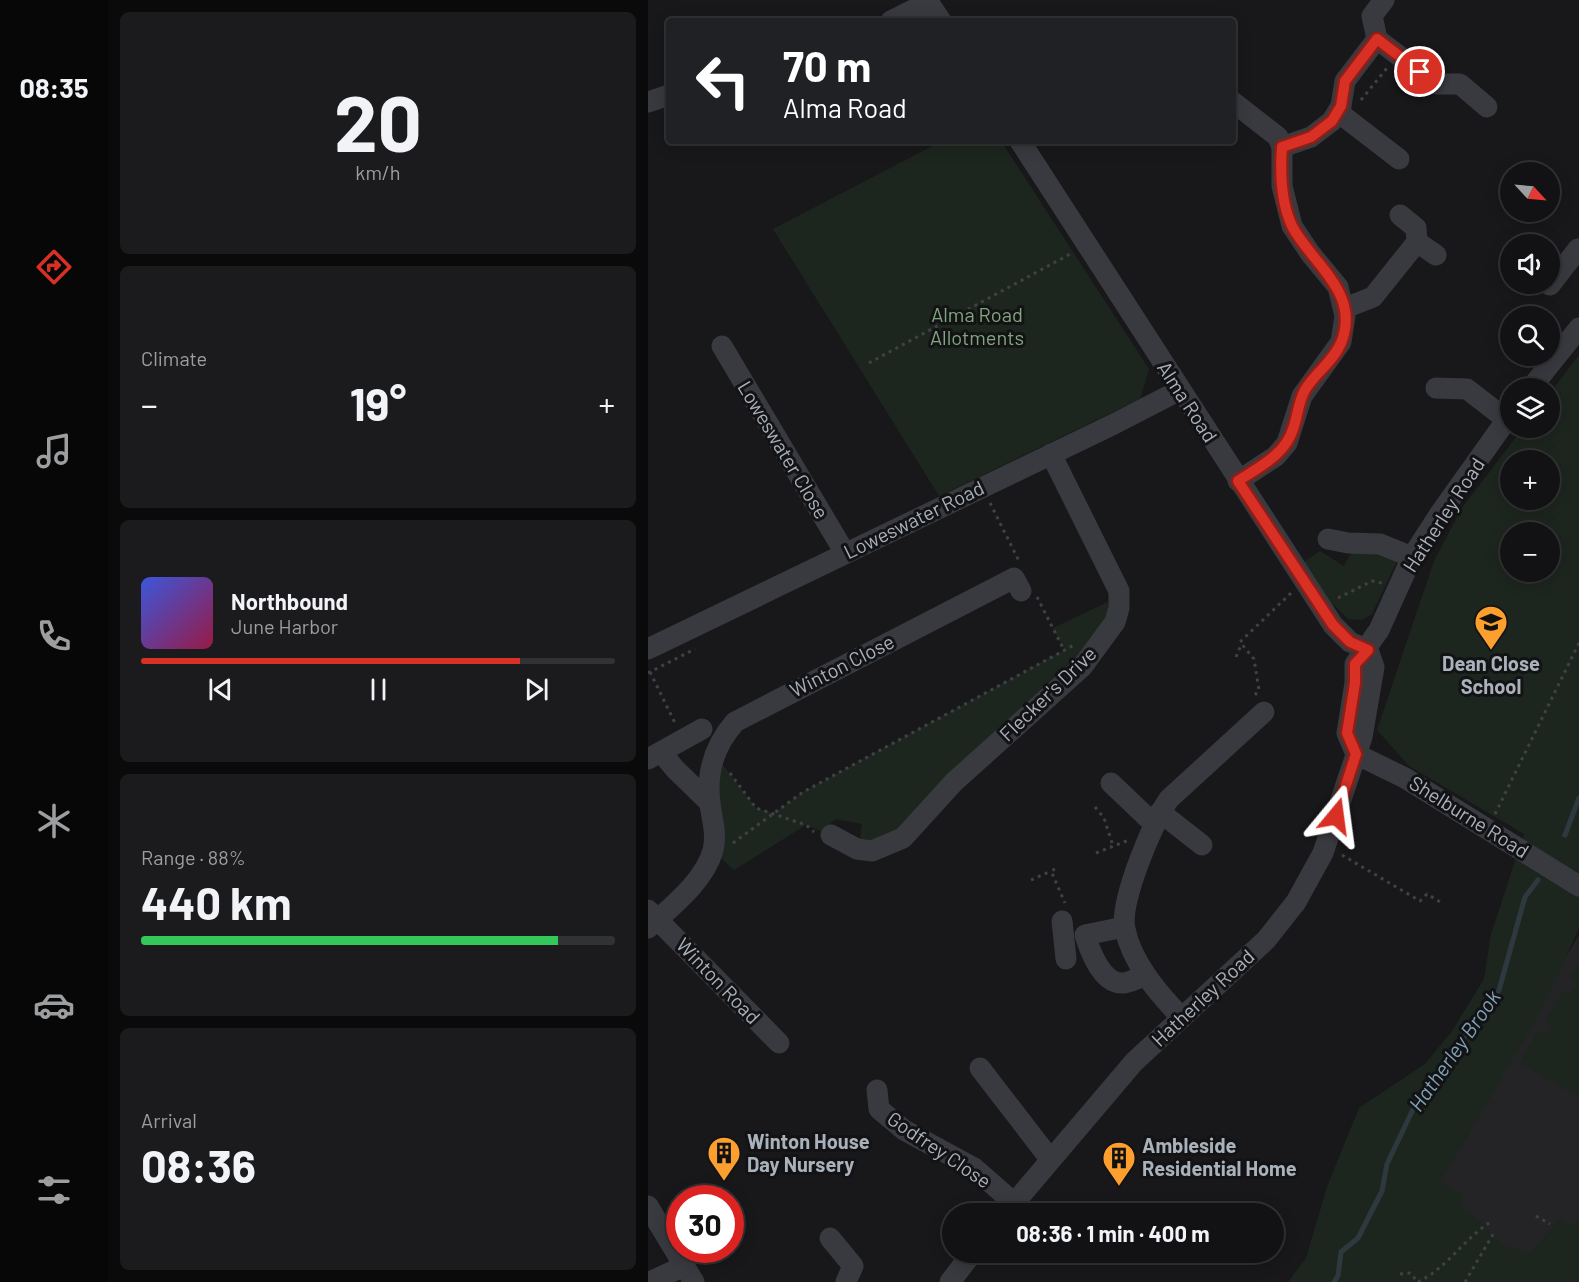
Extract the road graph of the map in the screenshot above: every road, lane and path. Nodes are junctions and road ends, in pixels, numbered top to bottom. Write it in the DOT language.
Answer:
graph roads {
  1 [pos="1384,0"];
  2 [pos="928,1"];
  3 [pos="897,18"];
  4 [pos="939,18"];
  5 [pos="1377,39"];
  6 [pos="1397,55"];
  7 [pos="666,96"];
  8 [pos="648,102"];
  9 [pos="1487,107"];
  10 [pos="1236,109"];
  11 [pos="1342,116"];
  12 [pos="1022,144"];
  13 [pos="1282,147"];
  14 [pos="1399,159"];
  15 [pos="1400,215"];
  16 [pos="1417,242"];
  17 [pos="1087,245"];
  18 [pos="1436,255"];
  19 [pos="1575,259"];
  20 [pos="1560,275"];
  21 [pos="1345,308"];
  22 [pos="1579,328"];
  23 [pos="722,346"];
  24 [pos="869,363"];
  25 [pos="1539,378"];
  26 [pos="1436,388"];
  27 [pos="1180,390"];
  28 [pos="1500,411"];
  29 [pos="1500,430"];
  30 [pos="1051,454"];
  31 [pos="1238,481"];
  32 [pos="983,488"];
  33 [pos="1328,538"];
  34 [pos="845,553"];
  35 [pos="1412,557"];
  36 [pos="1020,562"];
  37 [pos="1303,582"];
  38 [pos="1397,589"];
  39 [pos="1028,591"];
  40 [pos="1320,607"];
  41 [pos="1579,643"];
  42 [pos="1074,645"];
  43 [pos="1241,645"];
  44 [pos="648,649"];
  45 [pos="1064,650"];
  46 [pos="1368,650"];
  47 [pos="1236,657"];
  48 [pos="650,672"];
  49 [pos="1258,705"];
  50 [pos="702,729"];
  51 [pos="683,740"];
  52 [pos="714,753"];
  53 [pos="1356,754"];
  54 [pos="655,756"];
  55 [pos="1111,783"];
  56 [pos="710,803"];
  57 [pos="1095,807"];
  58 [pos="774,813"];
  59 [pos="1154,825"];
  60 [pos="1489,830"];
  61 [pos="831,835"];
  62 [pos="1202,845"];
  63 [pos="1325,845"];
  64 [pos="1113,846"];
  65 [pos="713,850"];
  66 [pos="1096,853"];
  67 [pos="1031,880"];
  68 [pos="1579,886"];
  69 [pos="1442,903"];
  70 [pos="651,919"];
  71 [pos="1064,922"];
  72 [pos="1124,927"];
  73 [pos="1085,934"];
  74 [pos="1066,959"];
  75 [pos="1146,975"];
  76 [pos="1181,1017"];
  77 [pos="779,1043"];
  78 [pos="980,1068"];
  79 [pos="877,1090"];
  80 [pos="1050,1159"];
  81 [pos="1006,1203"];
  82 [pos="1014,1203"];
  83 [pos="648,1206"];
  84 [pos="1536,1216"];
  85 [pos="1489,1223"];
  86 [pos="1550,1224"];
  87 [pos="1495,1231"];
  88 [pos="830,1238"];
  89 [pos="965,1263"];
  90 [pos="689,1274"];
  91 [pos="1400,1274"];
  92 [pos="650,1282"];
  93 [pos="846,1282"];
  94 [pos="950,1282"];
  95 [pos="1418,1282"];
  96 [pos="1465,1282"];
  1 -- 5 [label="street"];
  2 -- 3 [label="street"];
  2 -- 4 [label="street"];
  5 -- 6 [label="street"];
  5 -- 11 [label="street"];
  6 -- 9 [label="street"];
  6 -- 11 [label="path"];
  7 -- 8 [label="street"];
  10 -- 13 [label="street"];
  11 -- 13 [label="street"];
  11 -- 14 [label="street"];
  12 -- 17 [label="street, Alma Road"];
  13 -- 21 [label="street"];
  15 -- 16 [label="street"];
  16 -- 18 [label="street"];
  16 -- 21 [label="street"];
  17 -- 24 [label="path"];
  17 -- 27 [label="street, Alma Road"];
  19 -- 20 [label="street"];
  21 -- 31 [label="street"];
  22 -- 25 [label="street"];
  23 -- 34 [label="street, Loweswater Close"];
  26 -- 28 [label="street"];
  27 -- 30 [label="street, Loweswater Road"];
  27 -- 31 [label="street, Alma Road"];
  29 -- 35 [label="street, Hatherley Road"];
  30 -- 32 [label="street, Loweswater Road"];
  30 -- 61 [label="street, Flecker's Drive"];
  31 -- 37 [label="street, Alma Road"];
  32 -- 34 [label="street, Loweswater Road"];
  32 -- 36 [label="path"];
  33 -- 35 [label="street"];
  34 -- 44 [label="street, Loweswater Road"];
  35 -- 38 [label="street, Hatherley Road"];
  37 -- 40 [label="street, Alma Road"];
  37 -- 43 [label="path"];
  38 -- 40 [label="path"];
  38 -- 46 [label="street, Hatherley Road"];
  39 -- 45 [label="path"];
  39 -- 52 [label="street, Winton Close"];
  40 -- 46 [label="street, Alma Road"];
  41 -- 60 [label="path"];
  42 -- 45 [label="path"];
  43 -- 47 [label="path"];
  43 -- 49 [label="path"];
  45 -- 58 [label="path"];
  46 -- 53 [label="street, Hatherley Road"];
  48 -- 51 [label="path"];
  49 -- 59 [label="street"];
  50 -- 51 [label="street"];
  51 -- 54 [label="street"];
  52 -- 56 [label="street, Winton Close"];
  52 -- 58 [label="path"];
  53 -- 60 [label="street, Shelburne Road"];
  53 -- 63 [label="street, Hatherley Road"];
  54 -- 56 [label="street"];
  55 -- 59 [label="street"];
  56 -- 65 [label="street, Winton Close"];
  57 -- 64 [label="path"];
  58 -- 61 [label="path"];
  58 -- 65 [label="path"];
  59 -- 62 [label="street"];
  59 -- 64 [label="path"];
  59 -- 72 [label="street"];
  60 -- 68 [label="street, Shelburne Road"];
  63 -- 69 [label="path"];
  63 -- 76 [label="street, Hatherley Road"];
  64 -- 66 [label="path"];
  65 -- 70 [label="street"];
  67 -- 71 [label="path"];
  70 -- 77 [label="street, Winton Road"];
  71 -- 73 [label="street"];
  71 -- 74 [label="street"];
  72 -- 73 [label="street"];
  72 -- 75 [label="street"];
  73 -- 75 [label="street"];
  75 -- 76 [label="street"];
  76 -- 80 [label="street, Hatherley Road"];
  78 -- 80 [label="street"];
  79 -- 81 [label="street, Godfrey Close"];
  80 -- 82 [label="street, Hatherley Road"];
  83 -- 90 [label="street"];
  84 -- 86 [label="path"];
  85 -- 95 [label="path"];
  87 -- 96 [label="path"];
  88 -- 93 [label="street"];
  89 -- 94 [label="street"];
  90 -- 92 [label="street"];
  91 -- 95 [label="path"];
}
